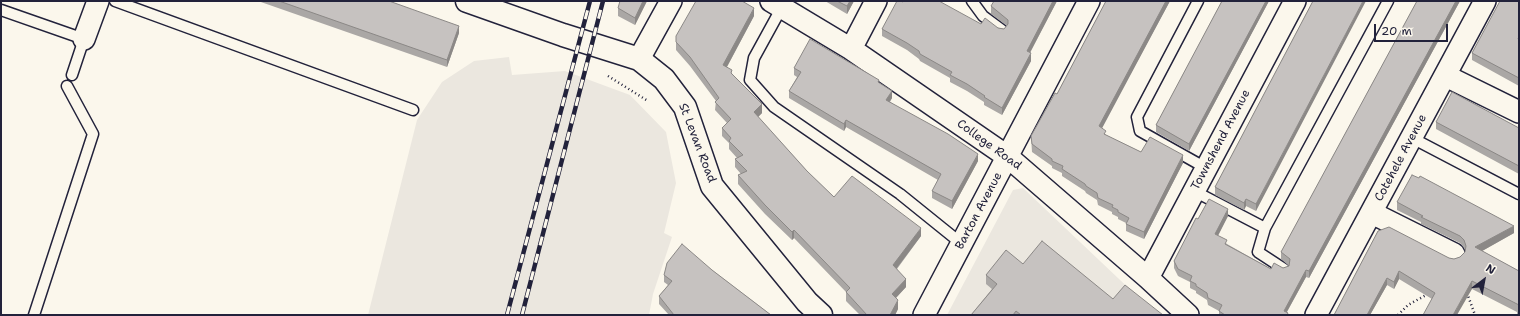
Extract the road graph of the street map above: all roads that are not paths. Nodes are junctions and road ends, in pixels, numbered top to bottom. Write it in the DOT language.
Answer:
graph roads {
  1 [pos="98,1"];
  2 [pos="115,1"];
  3 [pos="467,1"];
  4 [pos="671,1"];
  5 [pos="876,1"];
  6 [pos="972,1"];
  7 [pos="1089,1"];
  8 [pos="1198,1"];
  9 [pos="1295,1"];
  10 [pos="1388,1"];
  11 [pos="1485,1"];
  12 [pos="777,4"];
  13 [pos="1,10"];
  14 [pos="1002,30"];
  15 [pos="84,39"];
  16 [pos="851,49"];
  17 [pos="639,59"];
  18 [pos="72,74"];
  19 [pos="1446,76"];
  20 [pos="67,86"];
  21 [pos="413,110"];
  22 [pos="1519,112"];
  23 [pos="1412,138"];
  24 [pos="1008,157"];
  25 [pos="1206,168"];
  26 [pos="1194,191"];
  27 [pos="1519,194"];
  28 [pos="1372,212"];
  29 [pos="1265,228"];
  30 [pos="962,244"];
  31 [pos="1454,254"];
  32 [pos="1284,269"];
  33 [pos="1148,278"];
  34 [pos="1323,313"];
  35 [pos="34,315"];
  36 [pos="821,315"];
  37 [pos="924,315"];
  38 [pos="1188,315"];
  1 -- 15 [label="street"];
  2 -- 21 [label="lane"];
  3 -- 17 [label="street, St Levan Road"];
  4 -- 17 [label="street"];
  5 -- 16 [label="street"];
  6 -- 14 [label="lane"];
  7 -- 24 [label="street, Barton Avenue"];
  8 -- 25 [label="lane"];
  9 -- 25 [label="street, Townshend Avenue"];
  10 -- 29 [label="lane"];
  11 -- 19 [label="street, Cotehele Avenue"];
  12 -- 16 [label="street, College Road"];
  12 -- 30 [label="lane"];
  13 -- 15 [label="lane"];
  15 -- 18 [label="lane"];
  16 -- 24 [label="street, College Road"];
  17 -- 36 [label="street, St Levan Road"];
  19 -- 22 [label="street"];
  19 -- 23 [label="street, Cotehele Avenue"];
  20 -- 35 [label="lane"];
  23 -- 27 [label="lane"];
  23 -- 28 [label="street, Cotehele Avenue"];
  24 -- 30 [label="street, Barton Avenue"];
  24 -- 33 [label="street, College Road"];
  25 -- 26 [label="street, Townshend Avenue"];
  26 -- 29 [label="lane"];
  26 -- 33 [label="street, Townshend Avenue"];
  28 -- 31 [label="street"];
  28 -- 34 [label="street, Cotehele Avenue"];
  29 -- 32 [label="lane"];
  30 -- 37 [label="street, Barton Avenue"];
  33 -- 38 [label="street, College Road"];
}
